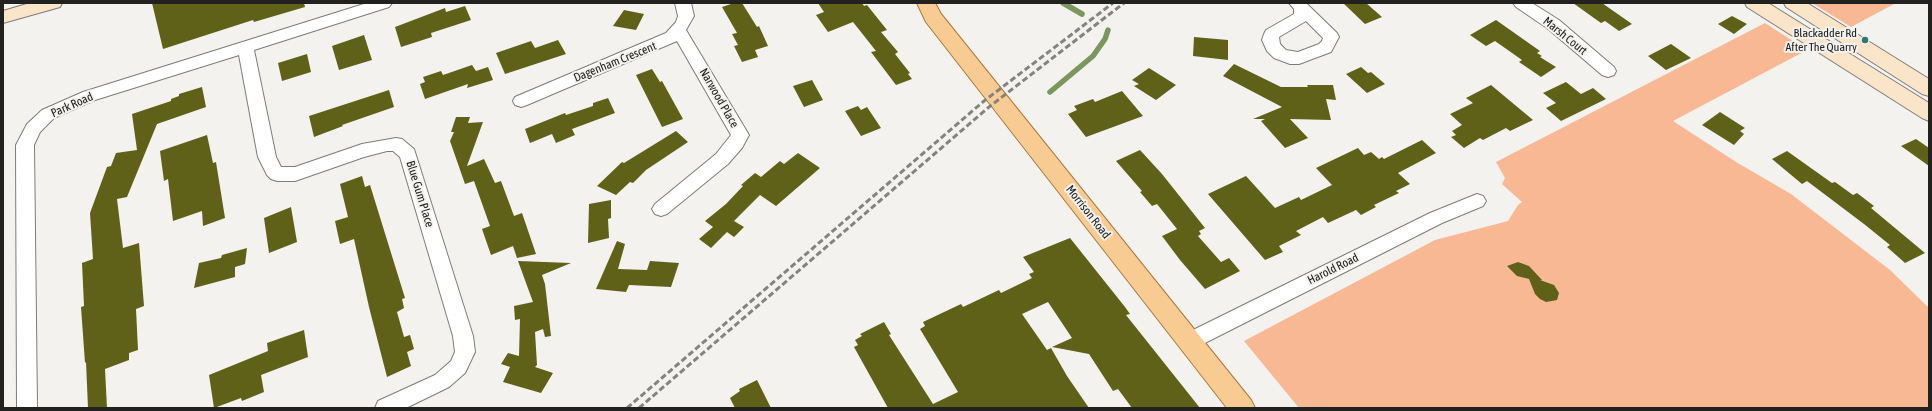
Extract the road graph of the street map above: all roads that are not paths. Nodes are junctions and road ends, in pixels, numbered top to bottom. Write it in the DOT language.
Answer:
graph roads {
  1 [pos="53,3"];
  2 [pos="384,3"];
  3 [pos="683,3"];
  4 [pos="915,3"];
  5 [pos="1521,3"];
  6 [pos="1754,3"];
  7 [pos="1793,3"];
  8 [pos="22,7"];
  9 [pos="930,10"];
  10 [pos="3,17"];
  11 [pos="679,31"];
  12 [pos="245,47"];
  13 [pos="1887,62"];
  14 [pos="1608,71"];
  15 [pos="1868,74"];
  16 [pos="1929,89"];
  17 [pos="521,101"];
  18 [pos="1929,113"];
  19 [pos="1477,201"];
  20 [pos="661,209"];
  21 [pos="1190,341"];
  22 [pos="27,408"];
  23 [pos="385,408"];
  24 [pos="1242,408"];
  1 -- 8 [label="street"];
  2 -- 12 [label="street, Park Road"];
  3 -- 11 [label="street"];
  4 -- 9 [label="main road, Morrison Road"];
  5 -- 14 [label="street, Marsh Court"];
  6 -- 15 [label="street"];
  7 -- 13 [label="street"];
  8 -- 10 [label="street"];
  9 -- 21 [label="main road, Morrison Road"];
  11 -- 17 [label="street, Dagenham Crescent"];
  11 -- 20 [label="street, Narwood Place"];
  12 -- 22 [label="street, Park Road"];
  12 -- 23 [label="street, Blue Gum Place"];
  13 -- 15 [label="street"];
  13 -- 16 [label="street"];
  15 -- 18 [label="street"];
  19 -- 21 [label="street, Harold Road"];
  21 -- 24 [label="main road, Morrison Road"];
}
